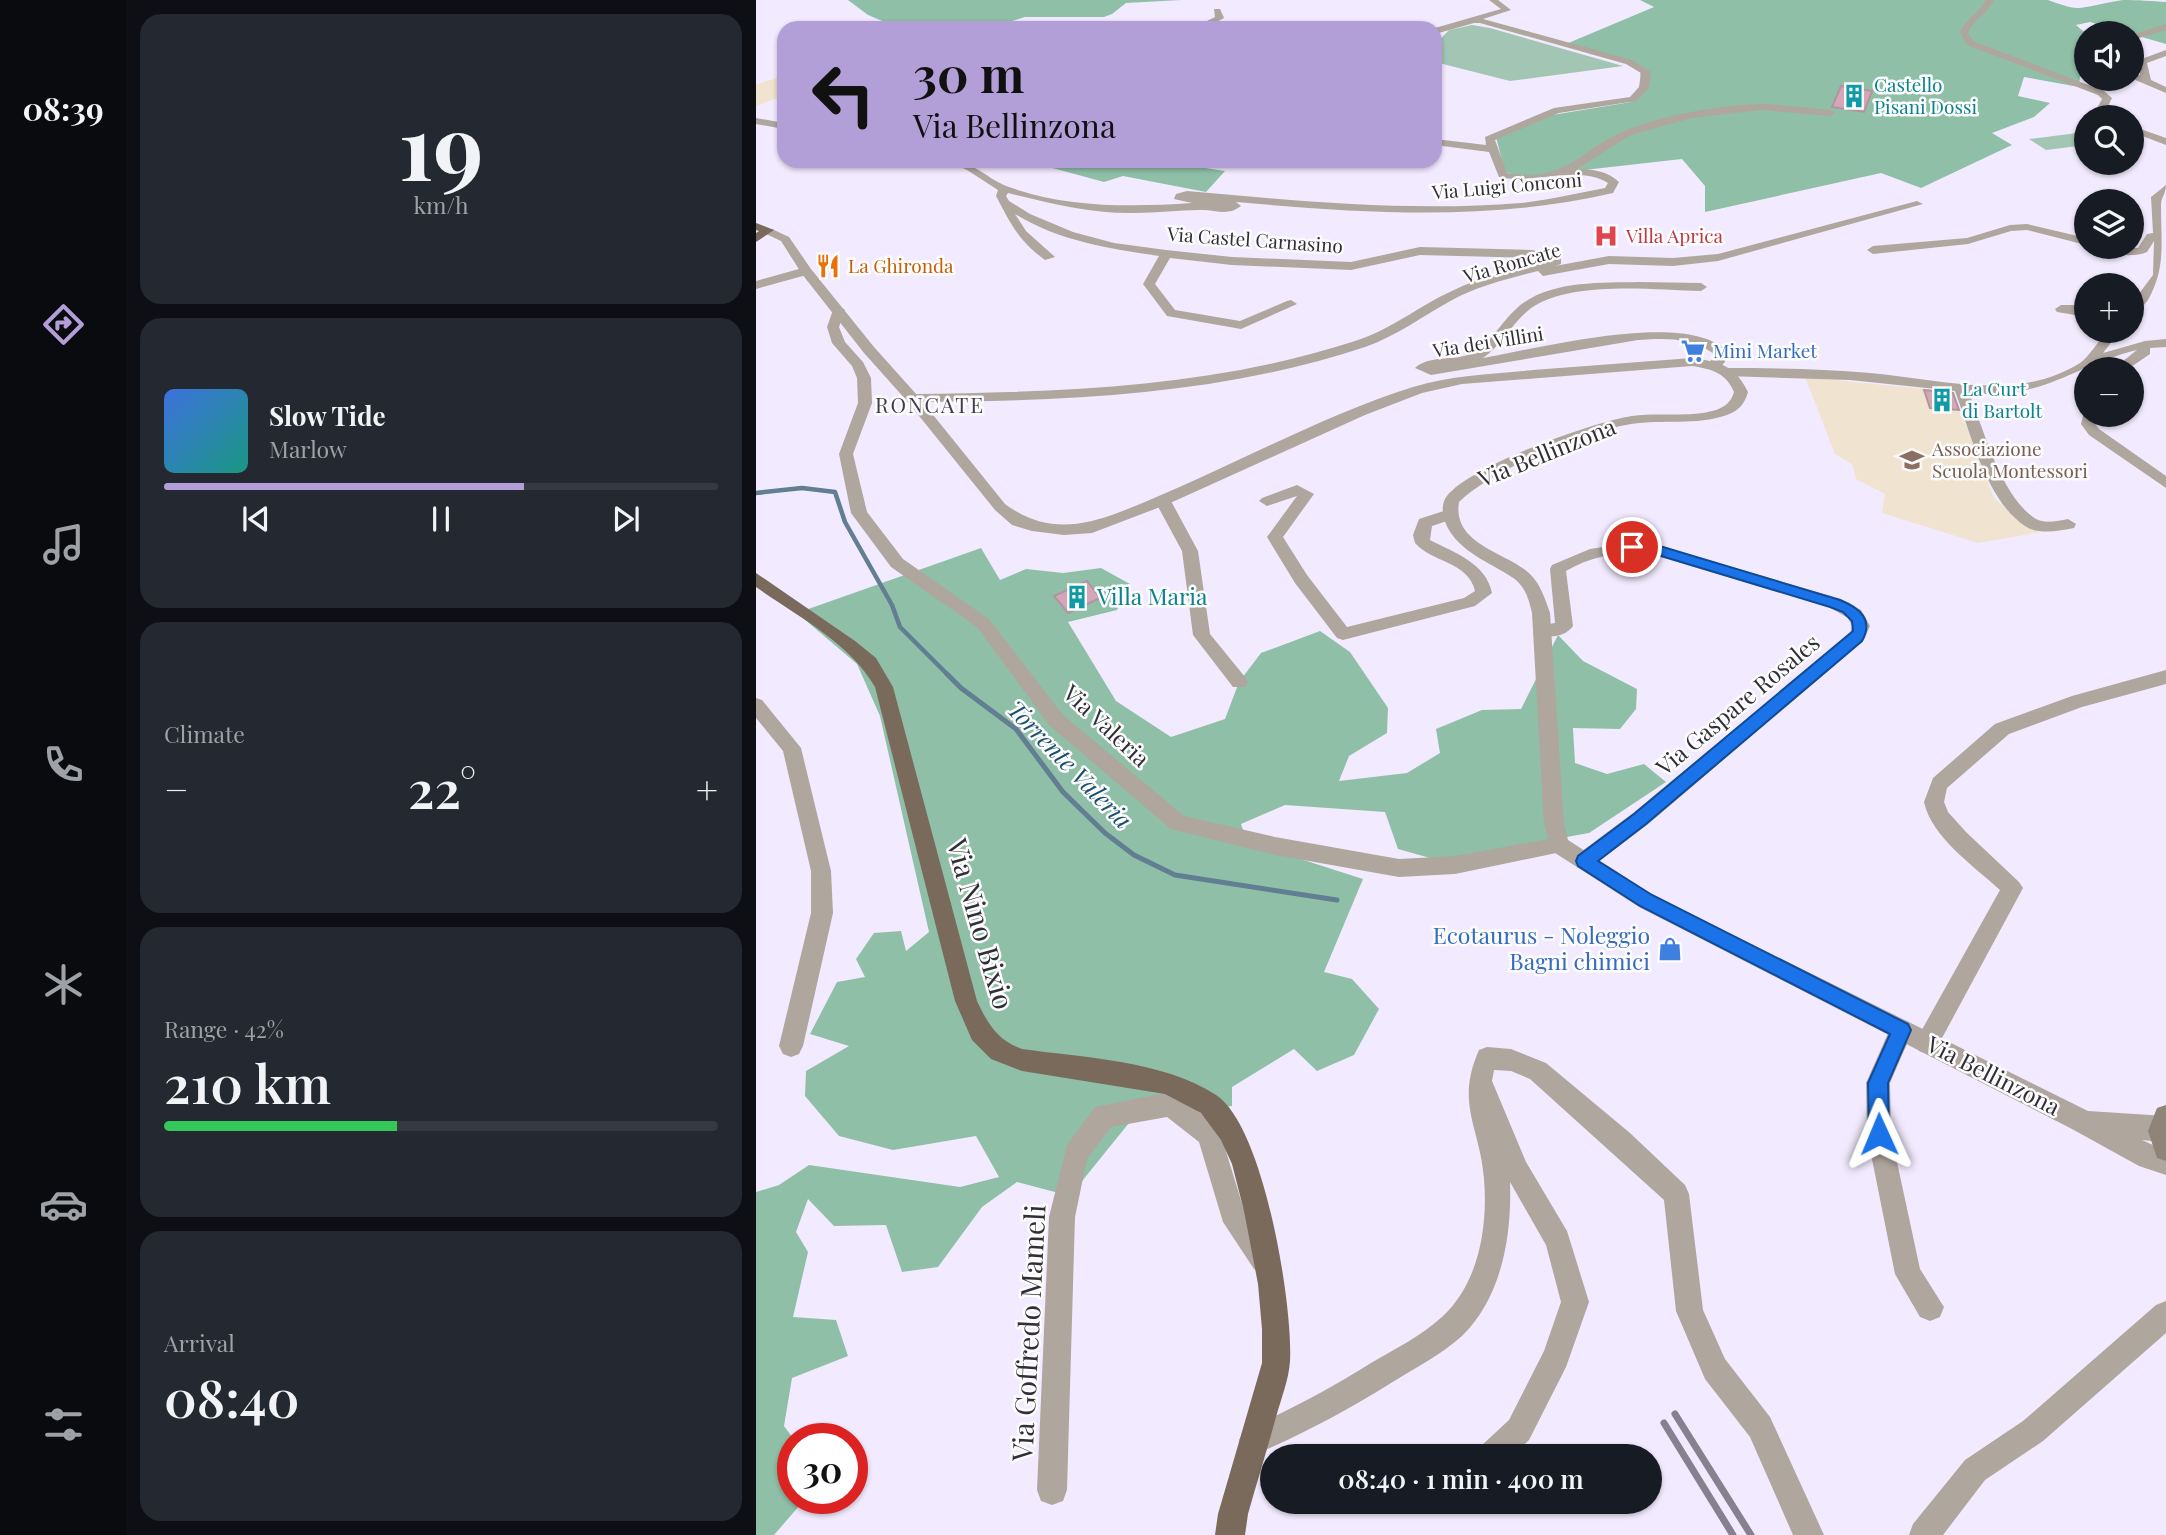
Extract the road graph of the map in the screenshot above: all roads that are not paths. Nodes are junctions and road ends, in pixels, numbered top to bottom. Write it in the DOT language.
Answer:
graph roads {
  1 [pos="1493,0"];
  2 [pos="1986,1"];
  3 [pos="1217,11"];
  4 [pos="1474,20"];
  5 [pos="1212,21"];
  6 [pos="2166,27"];
  7 [pos="1442,29"];
  8 [pos="2144,34"];
  9 [pos="2166,53"];
  10 [pos="2144,81"];
  11 [pos="2147,82"];
  12 [pos="2166,90"];
  13 [pos="2103,105"];
  14 [pos="1830,113"];
  15 [pos="756,121"];
  16 [pos="777,126"];
  17 [pos="777,129"];
  18 [pos="756,131"];
  19 [pos="2144,134"];
  20 [pos="2166,142"];
  21 [pos="1442,143"];
  22 [pos="1493,149"];
  23 [pos="971,168"];
  24 [pos="1562,174"];
  25 [pos="2166,188"];
  26 [pos="1004,189"];
  27 [pos="1005,203"];
  28 [pos="1917,204"];
  29 [pos="759,230"];
  30 [pos="2160,239"];
  31 [pos="2074,240"];
  32 [pos="2144,248"];
  33 [pos="1873,250"];
  34 [pos="1166,254"];
  35 [pos="1049,257"];
  36 [pos="806,271"];
  37 [pos="756,285"];
  38 [pos="2144,286"];
  39 [pos="1701,287"];
  40 [pos="2151,289"];
  41 [pos="2144,297"];
  42 [pos="1291,304"];
  43 [pos="2062,309"];
  44 [pos="839,310"];
  45 [pos="2074,311"];
  46 [pos="2104,343"];
  47 [pos="2162,343"];
  48 [pos="2092,357"];
  49 [pos="2105,357"];
  50 [pos="2139,357"];
  51 [pos="1720,368"];
  52 [pos="2074,369"];
  53 [pos="1961,390"];
  54 [pos="1044,397"];
  55 [pos="912,398"];
  56 [pos="983,398"];
  57 [pos="923,411"];
  58 [pos="2091,427"];
  59 [pos="2166,483"];
  60 [pos="1163,501"];
  61 [pos="1267,501"];
  62 [pos="1450,514"];
  63 [pos="2068,524"];
  64 [pos="756,579"];
  65 [pos="1542,630"];
  66 [pos="2166,677"];
  67 [pos="1239,682"];
  68 [pos="756,705"];
  69 [pos="1559,845"];
  70 [pos="1584,861"];
  71 [pos="1901,1030"];
  72 [pos="1927,1043"];
  73 [pos="791,1045"];
  74 [pos="1479,1072"];
  75 [pos="2081,1120"];
  76 [pos="2164,1131"];
  77 [pos="2166,1163"];
  78 [pos="1268,1266"];
  79 [pos="1930,1307"];
  80 [pos="2166,1315"];
  81 [pos="1254,1440"];
  82 [pos="1504,1444"];
  83 [pos="1052,1490"];
  84 [pos="1924,1533"];
  85 [pos="1230,1535"];
  86 [pos="1809,1535"];
  1 -- 4 [label="street"];
  2 -- 13 [label="street"];
  3 -- 5 [label="street"];
  4 -- 7 [label="street"];
  4 -- 22 [label="street, Via Luigi Conconi"];
  6 -- 8 [label="street"];
  9 -- 11 [label="street"];
  10 -- 11 [label="street"];
  11 -- 12 [label="street"];
  14 -- 24 [label="street"];
  15 -- 16 [label="street"];
  17 -- 18 [label="street"];
  19 -- 20 [label="street"];
  21 -- 22 [label="street"];
  22 -- 24 [label="street, Via Luigi Conconi"];
  23 -- 26 [label="street"];
  24 -- 26 [label="street, Via Luigi Conconi"];
  25 -- 30 [label="street"];
  26 -- 27 [label="street"];
  27 -- 34 [label="street, Via Castel Carnasino"];
  27 -- 35 [label="street"];
  28 -- 54 [label="street, Via Roncate"];
  29 -- 36 [label="street"];
  30 -- 32 [label="street"];
  30 -- 40 [label="street"];
  31 -- 33 [label="street"];
  34 -- 42 [label="street"];
  34 -- 54 [label="street, Via Castel Carnasino"];
  36 -- 37 [label="street"];
  36 -- 44 [label="street"];
  38 -- 40 [label="street"];
  39 -- 51 [label="street, Via dei Villini"];
  40 -- 41 [label="street"];
  43 -- 45 [label="street"];
  44 -- 55 [label="street"];
  44 -- 69 [label="street, Via Valeria"];
  46 -- 48 [label="street"];
  47 -- 49 [label="street"];
  47 -- 50 [label="street"];
  51 -- 53 [label="street"];
  51 -- 60 [label="street"];
  51 -- 62 [label="street, Via Bellinzona"];
  52 -- 53 [label="street"];
  53 -- 63 [label="street"];
  54 -- 56 [label="street, Via Castel Carnasino"];
  55 -- 56 [label="street, Via Castel Carnasino"];
  55 -- 57 [label="street"];
  56 -- 57 [label="street, Via Castel Carnasino"];
  57 -- 60 [label="street"];
  58 -- 59 [label="street"];
  60 -- 67 [label="street"];
  61 -- 62 [label="street"];
  62 -- 65 [label="street"];
  64 -- 78 [label="main road, Via Nino Bixio"];
  65 -- 69 [label="street"];
  65 -- 70 [label="street, Via Gaspare Rosales"];
  66 -- 72 [label="street"];
  68 -- 73 [label="street"];
  69 -- 70 [label="street, Via Bellinzona"];
  70 -- 71 [label="street, Via Bellinzona"];
  71 -- 72 [label="street, Via Bellinzona"];
  71 -- 79 [label="street"];
  72 -- 75 [label="street, Via Bellinzona"];
  74 -- 81 [label="street"];
  74 -- 82 [label="street"];
  74 -- 86 [label="street"];
  75 -- 76 [label="street, Via Bellinzona"];
  75 -- 77 [label="street, Via Bellinzona"];
  78 -- 81 [label="main road, Via Nino Bixio"];
  78 -- 83 [label="street, Via Goffredo Mameli"];
  80 -- 84 [label="street"];
  81 -- 85 [label="main road, Via Nino Bixio"];
}
